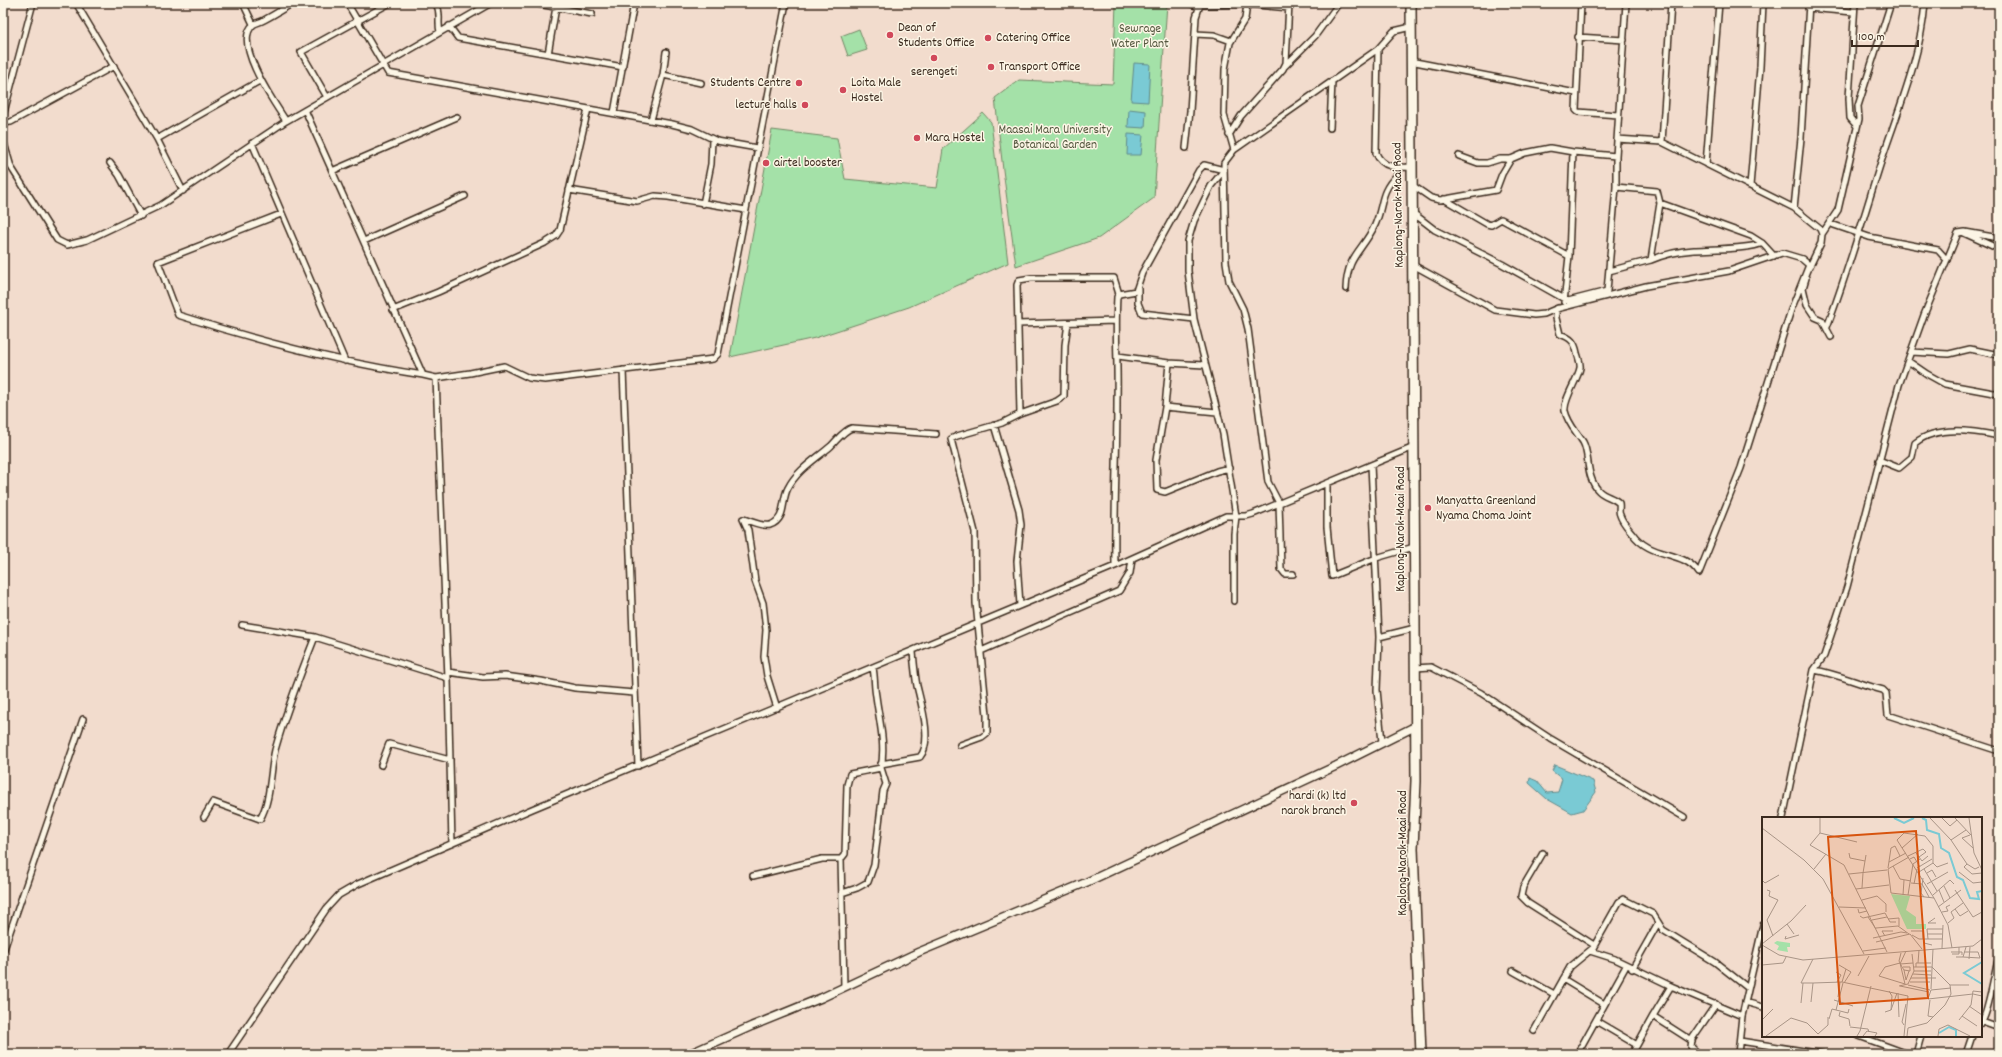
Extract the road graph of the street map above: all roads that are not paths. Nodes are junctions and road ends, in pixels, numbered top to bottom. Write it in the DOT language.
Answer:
graph roads {
  1 [pos="33,3"];
  2 [pos="76,3"];
  3 [pos="243,3"];
  4 [pos="293,3"];
  5 [pos="347,3"];
  6 [pos="390,3"];
  7 [pos="436,3"];
  8 [pos="491,3"];
  9 [pos="533,3"];
  10 [pos="634,3"];
  11 [pos="786,3"];
  12 [pos="1190,3"];
  13 [pos="1339,3"];
  14 [pos="1411,3"];
  15 [pos="1581,3"];
  16 [pos="1626,3"];
  17 [pos="1664,3"];
  18 [pos="1671,3"];
  19 [pos="1719,3"];
  20 [pos="1763,3"];
  21 [pos="1854,3"];
  22 [pos="1891,3"];
  23 [pos="1925,3"];
  24 [pos="1233,4"];
  25 [pos="1247,4"];
  26 [pos="1289,6"];
  27 [pos="1808,6"];
  28 [pos="556,7"];
  29 [pos="1198,7"];
  30 [pos="1853,12"];
  31 [pos="592,14"];
  32 [pos="357,21"];
  33 [pos="253,24"];
  34 [pos="449,26"];
  35 [pos="1411,27"];
  36 [pos="440,32"];
  37 [pos="1195,34"];
  38 [pos="1578,37"];
  39 [pos="1231,40"];
  40 [pos="1624,40"];
  41 [pos="1378,49"];
  42 [pos="666,52"];
  43 [pos="548,54"];
  44 [pos="1410,61"];
  45 [pos="382,65"];
  46 [pos="114,66"];
  47 [pos="623,67"];
  48 [pos="1283,69"];
  49 [pos="663,76"];
  50 [pos="261,80"];
  51 [pos="1332,81"];
  52 [pos="701,83"];
  53 [pos="1576,93"];
  54 [pos="327,97"];
  55 [pos="588,109"];
  56 [pos="305,110"];
  57 [pos="614,113"];
  58 [pos="1618,115"];
  59 [pos="3,116"];
  60 [pos="457,116"];
  61 [pos="651,120"];
  62 [pos="286,121"];
  63 [pos="3,123"];
  64 [pos="1857,126"];
  65 [pos="1330,128"];
  66 [pos="1229,135"];
  67 [pos="157,138"];
  68 [pos="712,139"];
  69 [pos="1617,139"];
  70 [pos="3,140"];
  71 [pos="1662,142"];
  72 [pos="252,143"];
  73 [pos="757,148"];
  74 [pos="1186,148"];
  75 [pos="1234,150"];
  76 [pos="1573,152"];
  77 [pos="1459,156"];
  78 [pos="1616,156"];
  79 [pos="1511,159"];
  80 [pos="110,163"];
  81 [pos="1706,164"];
  82 [pos="1412,167"];
  83 [pos="1397,168"];
  84 [pos="1224,170"];
  85 [pos="332,171"];
  86 [pos="1412,185"];
  87 [pos="1750,186"];
  88 [pos="1616,187"];
  89 [pos="569,190"];
  90 [pos="183,191"];
  91 [pos="465,196"];
  92 [pos="1444,199"];
  93 [pos="1660,203"];
  94 [pos="703,204"];
  95 [pos="1794,208"];
  96 [pos="746,210"];
  97 [pos="1413,213"];
  98 [pos="281,214"];
  99 [pos="141,216"];
  100 [pos="1831,224"];
  101 [pos="1961,232"];
  102 [pos="1858,233"];
  103 [pos="1822,234"];
  104 [pos="1999,238"];
  105 [pos="364,241"];
  106 [pos="1762,243"];
  107 [pos="1999,249"];
  108 [pos="1569,256"];
  109 [pos="1774,256"];
  110 [pos="1651,260"];
  111 [pos="1947,260"];
  112 [pos="1413,265"];
  113 [pos="1809,265"];
  114 [pos="1609,271"];
  115 [pos="1138,288"];
  116 [pos="1346,289"];
  117 [pos="1119,294"];
  118 [pos="1565,301"];
  119 [pos="1556,309"];
  120 [pos="393,310"];
  121 [pos="1194,319"];
  122 [pos="1115,321"];
  123 [pos="1068,323"];
  124 [pos="1018,324"];
  125 [pos="1827,327"];
  126 [pos="1831,337"];
  127 [pos="1911,352"];
  128 [pos="1999,355"];
  129 [pos="1118,356"];
  130 [pos="345,361"];
  131 [pos="1908,361"];
  132 [pos="1169,363"];
  133 [pos="1204,365"];
  134 [pos="623,370"];
  135 [pos="423,375"];
  136 [pos="436,378"];
  137 [pos="1999,394"];
  138 [pos="1165,407"];
  139 [pos="1217,412"];
  140 [pos="1020,414"];
  141 [pos="994,425"];
  142 [pos="936,434"];
  143 [pos="1999,436"];
  144 [pos="1414,447"];
  145 [pos="1879,460"];
  146 [pos="1371,465"];
  147 [pos="1229,468"];
  148 [pos="1327,485"];
  149 [pos="1279,503"];
  150 [pos="1236,516"];
  151 [pos="1414,547"];
  152 [pos="1376,558"];
  153 [pos="1132,559"];
  154 [pos="1115,566"];
  155 [pos="1293,574"];
  156 [pos="1234,601"];
  157 [pos="1020,605"];
  158 [pos="977,624"];
  159 [pos="242,625"];
  160 [pos="1415,628"];
  161 [pos="315,637"];
  162 [pos="1379,637"];
  163 [pos="981,651"];
  164 [pos="913,652"];
  165 [pos="873,668"];
  166 [pos="1415,668"];
  167 [pos="1814,670"];
  168 [pos="448,672"];
  169 [pos="448,678"];
  170 [pos="634,693"];
  171 [pos="777,708"];
  172 [pos="83,719"];
  173 [pos="1416,726"];
  174 [pos="1382,742"];
  175 [pos="960,745"];
  176 [pos="1999,750"];
  177 [pos="450,760"];
  178 [pos="381,764"];
  179 [pos="638,766"];
  180 [pos="881,766"];
  181 [pos="204,817"];
  182 [pos="1684,817"];
  183 [pos="1783,817"];
  184 [pos="452,844"];
  185 [pos="1543,853"];
  186 [pos="841,860"];
  187 [pos="753,876"];
  188 [pos="842,892"];
  189 [pos="1658,923"];
  190 [pos="1762,929"];
  191 [pos="1594,945"];
  192 [pos="1590,951"];
  193 [pos="3,952"];
  194 [pos="1999,956"];
  195 [pos="1626,966"];
  196 [pos="1632,968"];
  197 [pos="1513,971"];
  198 [pos="1563,979"];
  199 [pos="1671,986"];
  200 [pos="844,987"];
  201 [pos="1748,988"];
  202 [pos="1554,994"];
  203 [pos="1745,1002"];
  204 [pos="1604,1004"];
  205 [pos="1716,1004"];
  206 [pos="1762,1007"];
  207 [pos="1653,1016"];
  208 [pos="1742,1016"];
  209 [pos="1596,1021"];
  210 [pos="1982,1021"];
  211 [pos="1982,1022"];
  212 [pos="1999,1028"];
  213 [pos="1534,1031"];
  214 [pos="1921,1037"];
  215 [pos="1972,1037"];
  216 [pos="1872,1038"];
  217 [pos="1692,1041"];
  218 [pos="1740,1041"];
  219 [pos="1637,1045"];
  220 [pos="228,1054"];
  221 [pos="689,1054"];
  222 [pos="1421,1054"];
  223 [pos="1577,1054"];
  224 [pos="1632,1054"];
  225 [pos="1699,1054"];
  226 [pos="1738,1054"];
  227 [pos="1823,1054"];
  228 [pos="1908,1054"];
  229 [pos="1916,1054"];
  230 [pos="1966,1054"];
  1 -- 59 [label="street"];
  2 -- 46 [label="street"];
  3 -- 33 [label="street"];
  4 -- 33 [label="street"];
  5 -- 32 [label="street"];
  6 -- 32 [label="street"];
  7 -- 36 [label="street"];
  8 -- 34 [label="street"];
  9 -- 28 [label="street"];
  10 -- 47 [label="street"];
  11 -- 73 [label="street"];
  12 -- 29 [label="street"];
  13 -- 48 [label="street"];
  14 -- 35 [label="highway, Kaplong-Narok-Maai Road"];
  15 -- 38 [label="street"];
  16 -- 40 [label="street"];
  17 -- 18 [label="street"];
  18 -- 71 [label="street"];
  19 -- 81 [label="street"];
  20 -- 87 [label="street"];
  21 -- 30 [label="street"];
  22 -- 64 [label="street"];
  23 -- 102 [label="street"];
  24 -- 25 [label="street"];
  24 -- 29 [label="street"];
  25 -- 26 [label="street"];
  25 -- 39 [label="street"];
  26 -- 48 [label="street"];
  27 -- 30 [label="street"];
  27 -- 95 [label="street"];
  28 -- 31 [label="street"];
  28 -- 43 [label="street"];
  29 -- 37 [label="street"];
  30 -- 64 [label="street"];
  32 -- 45 [label="street"];
  32 -- 54 [label="street"];
  33 -- 50 [label="street"];
  34 -- 36 [label="street"];
  34 -- 43 [label="street"];
  35 -- 41 [label="street"];
  35 -- 44 [label="highway, Kaplong-Narok-Maai Road"];
  36 -- 45 [label="street"];
  37 -- 39 [label="street"];
  37 -- 74 [label="street"];
  38 -- 40 [label="street"];
  38 -- 53 [label="street"];
  39 -- 66 [label="street"];
  40 -- 58 [label="street"];
  41 -- 51 [label="street"];
  41 -- 83 [label="street"];
  42 -- 49 [label="street"];
  43 -- 47 [label="street"];
  44 -- 53 [label="street"];
  44 -- 82 [label="highway, Kaplong-Narok-Maai Road"];
  45 -- 54 [label="street"];
  45 -- 55 [label="street"];
  46 -- 63 [label="street"];
  46 -- 67 [label="street"];
  47 -- 57 [label="street"];
  48 -- 66 [label="street"];
  49 -- 52 [label="street"];
  49 -- 61 [label="street"];
  50 -- 62 [label="street"];
  50 -- 67 [label="street"];
  51 -- 65 [label="street"];
  51 -- 75 [label="street"];
  53 -- 58 [label="street"];
  54 -- 56 [label="street"];
  55 -- 57 [label="street"];
  55 -- 89 [label="street"];
  56 -- 62 [label="street"];
  56 -- 85 [label="street"];
  57 -- 61 [label="street"];
  58 -- 69 [label="street"];
  60 -- 85 [label="street"];
  61 -- 68 [label="street"];
  62 -- 72 [label="street"];
  64 -- 100 [label="street"];
  66 -- 75 [label="street"];
  67 -- 90 [label="street"];
  68 -- 73 [label="street"];
  68 -- 94 [label="street"];
  69 -- 71 [label="street"];
  69 -- 78 [label="street"];
  70 -- 99 [label="street"];
  71 -- 81 [label="street"];
  72 -- 90 [label="street"];
  72 -- 98 [label="street"];
  73 -- 96 [label="street"];
  75 -- 84 [label="street"];
  76 -- 78 [label="street"];
  76 -- 79 [label="street"];
  76 -- 108 [label="street"];
  77 -- 79 [label="street"];
  78 -- 88 [label="street"];
  79 -- 92 [label="street"];
  80 -- 99 [label="street"];
  81 -- 87 [label="street"];
  82 -- 83 [label="street"];
  82 -- 86 [label="highway, Kaplong-Narok-Maai Road"];
  83 -- 116 [label="street"];
  84 -- 115 [label="street"];
  84 -- 121 [label="street"];
  84 -- 149 [label="street"];
  85 -- 105 [label="street"];
  86 -- 92 [label="street"];
  86 -- 97 [label="highway, Kaplong-Narok-Maai Road"];
  87 -- 95 [label="street"];
  88 -- 93 [label="street"];
  88 -- 114 [label="street"];
  89 -- 94 [label="street"];
  89 -- 120 [label="street"];
  90 -- 99 [label="street"];
  91 -- 105 [label="street"];
  92 -- 108 [label="street"];
  93 -- 106 [label="street"];
  93 -- 110 [label="street"];
  94 -- 96 [label="street"];
  95 -- 103 [label="street"];
  96 -- 134 [label="street"];
  97 -- 112 [label="highway, Kaplong-Narok-Maai Road"];
  97 -- 118 [label="street"];
  98 -- 130 [label="street"];
  98 -- 130 [label="street"];
  100 -- 102 [label="street"];
  100 -- 103 [label="street"];
  101 -- 104 [label="street"];
  101 -- 107 [label="street"];
  101 -- 111 [label="street"];
  102 -- 111 [label="street"];
  102 -- 125 [label="street"];
  103 -- 113 [label="street"];
  105 -- 120 [label="street"];
  106 -- 109 [label="street"];
  106 -- 110 [label="street"];
  108 -- 118 [label="street"];
  109 -- 113 [label="street"];
  109 -- 119 [label="street"];
  110 -- 114 [label="street"];
  111 -- 127 [label="street"];
  112 -- 119 [label="street"];
  112 -- 144 [label="highway, Kaplong-Narok-Maai Road"];
  113 -- 119 [label="street"];
  113 -- 125 [label="street"];
  114 -- 118 [label="street"];
  115 -- 117 [label="street"];
  115 -- 121 [label="street"];
  117 -- 122 [label="street"];
  117 -- 124 [label="street"];
  118 -- 119 [label="street"];
  120 -- 135 [label="street"];
  121 -- 133 [label="street"];
  122 -- 123 [label="street"];
  122 -- 129 [label="street"];
  123 -- 124 [label="street"];
  123 -- 140 [label="street"];
  124 -- 140 [label="street"];
  125 -- 126 [label="street"];
  127 -- 128 [label="street"];
  127 -- 131 [label="street"];
  129 -- 132 [label="street"];
  129 -- 154 [label="street"];
  130 -- 135 [label="street"];
  131 -- 137 [label="street"];
  131 -- 145 [label="street"];
  132 -- 133 [label="street"];
  132 -- 138 [label="street"];
  133 -- 139 [label="street"];
  134 -- 136 [label="street"];
  134 -- 170 [label="street"];
  135 -- 136 [label="street"];
  136 -- 168 [label="street"];
  138 -- 139 [label="street"];
  138 -- 147 [label="street"];
  139 -- 147 [label="street"];
  140 -- 141 [label="street"];
  141 -- 157 [label="street"];
  141 -- 158 [label="street"];
  142 -- 171 [label="street"];
  143 -- 145 [label="street"];
  144 -- 146 [label="street"];
  144 -- 151 [label="highway, Kaplong-Narok-Maai Road"];
  145 -- 167 [label="street"];
  146 -- 148 [label="street"];
  146 -- 152 [label="street"];
  147 -- 150 [label="street"];
  148 -- 149 [label="street"];
  148 -- 152 [label="street"];
  149 -- 150 [label="street"];
  149 -- 155 [label="street"];
  150 -- 153 [label="street"];
  150 -- 156 [label="street"];
  151 -- 152 [label="street"];
  151 -- 160 [label="highway, Kaplong-Narok-Maai Road"];
  152 -- 162 [label="street"];
  153 -- 154 [label="street"];
  153 -- 163 [label="street"];
  154 -- 157 [label="street"];
  157 -- 158 [label="street"];
  158 -- 163 [label="street"];
  158 -- 164 [label="street"];
  159 -- 161 [label="street"];
  160 -- 162 [label="street"];
  160 -- 166 [label="highway, Kaplong-Narok-Maai Road"];
  161 -- 169 [label="street"];
  161 -- 181 [label="street"];
  162 -- 174 [label="street"];
  163 -- 175 [label="street"];
  164 -- 165 [label="street"];
  164 -- 180 [label="street"];
  165 -- 171 [label="street"];
  165 -- 180 [label="street"];
  166 -- 173 [label="highway, Kaplong-Narok-Maai Road"];
  166 -- 182 [label="street"];
  167 -- 176 [label="street"];
  167 -- 183 [label="street"];
  168 -- 169 [label="street"];
  168 -- 170 [label="street"];
  169 -- 177 [label="street"];
  170 -- 179 [label="street"];
  171 -- 179 [label="street"];
  172 -- 193 [label="street"];
  173 -- 174 [label="street"];
  173 -- 222 [label="highway, Kaplong-Narok-Maai Road"];
  174 -- 200 [label="street"];
  177 -- 178 [label="street"];
  177 -- 184 [label="street"];
  179 -- 184 [label="street"];
  180 -- 186 [label="street"];
  180 -- 188 [label="street"];
  184 -- 220 [label="street"];
  185 -- 191 [label="street"];
  186 -- 187 [label="street"];
  186 -- 188 [label="street"];
  188 -- 200 [label="street"];
  189 -- 191 [label="street"];
  189 -- 196 [label="street"];
  189 -- 201 [label="street"];
  190 -- 201 [label="street"];
  191 -- 192 [label="street"];
  192 -- 195 [label="street"];
  192 -- 198 [label="street"];
  194 -- 210 [label="street"];
  195 -- 196 [label="street"];
  195 -- 204 [label="street"];
  196 -- 199 [label="street"];
  197 -- 202 [label="street"];
  198 -- 202 [label="street"];
  198 -- 204 [label="street"];
  199 -- 205 [label="street"];
  199 -- 207 [label="street"];
  200 -- 221 [label="street"];
  201 -- 203 [label="street"];
  202 -- 213 [label="street"];
  203 -- 206 [label="street"];
  203 -- 208 [label="street"];
  204 -- 209 [label="street"];
  205 -- 208 [label="street"];
  205 -- 217 [label="street"];
  207 -- 217 [label="street"];
  207 -- 219 [label="street"];
  208 -- 218 [label="street"];
  209 -- 219 [label="street"];
  209 -- 223 [label="street"];
  211 -- 212 [label="street"];
  214 -- 229 [label="street"];
  215 -- 230 [label="street"];
  216 -- 228 [label="street"];
  217 -- 225 [label="street"];
  218 -- 226 [label="street"];
  218 -- 227 [label="street"];
  219 -- 224 [label="street"];
}
